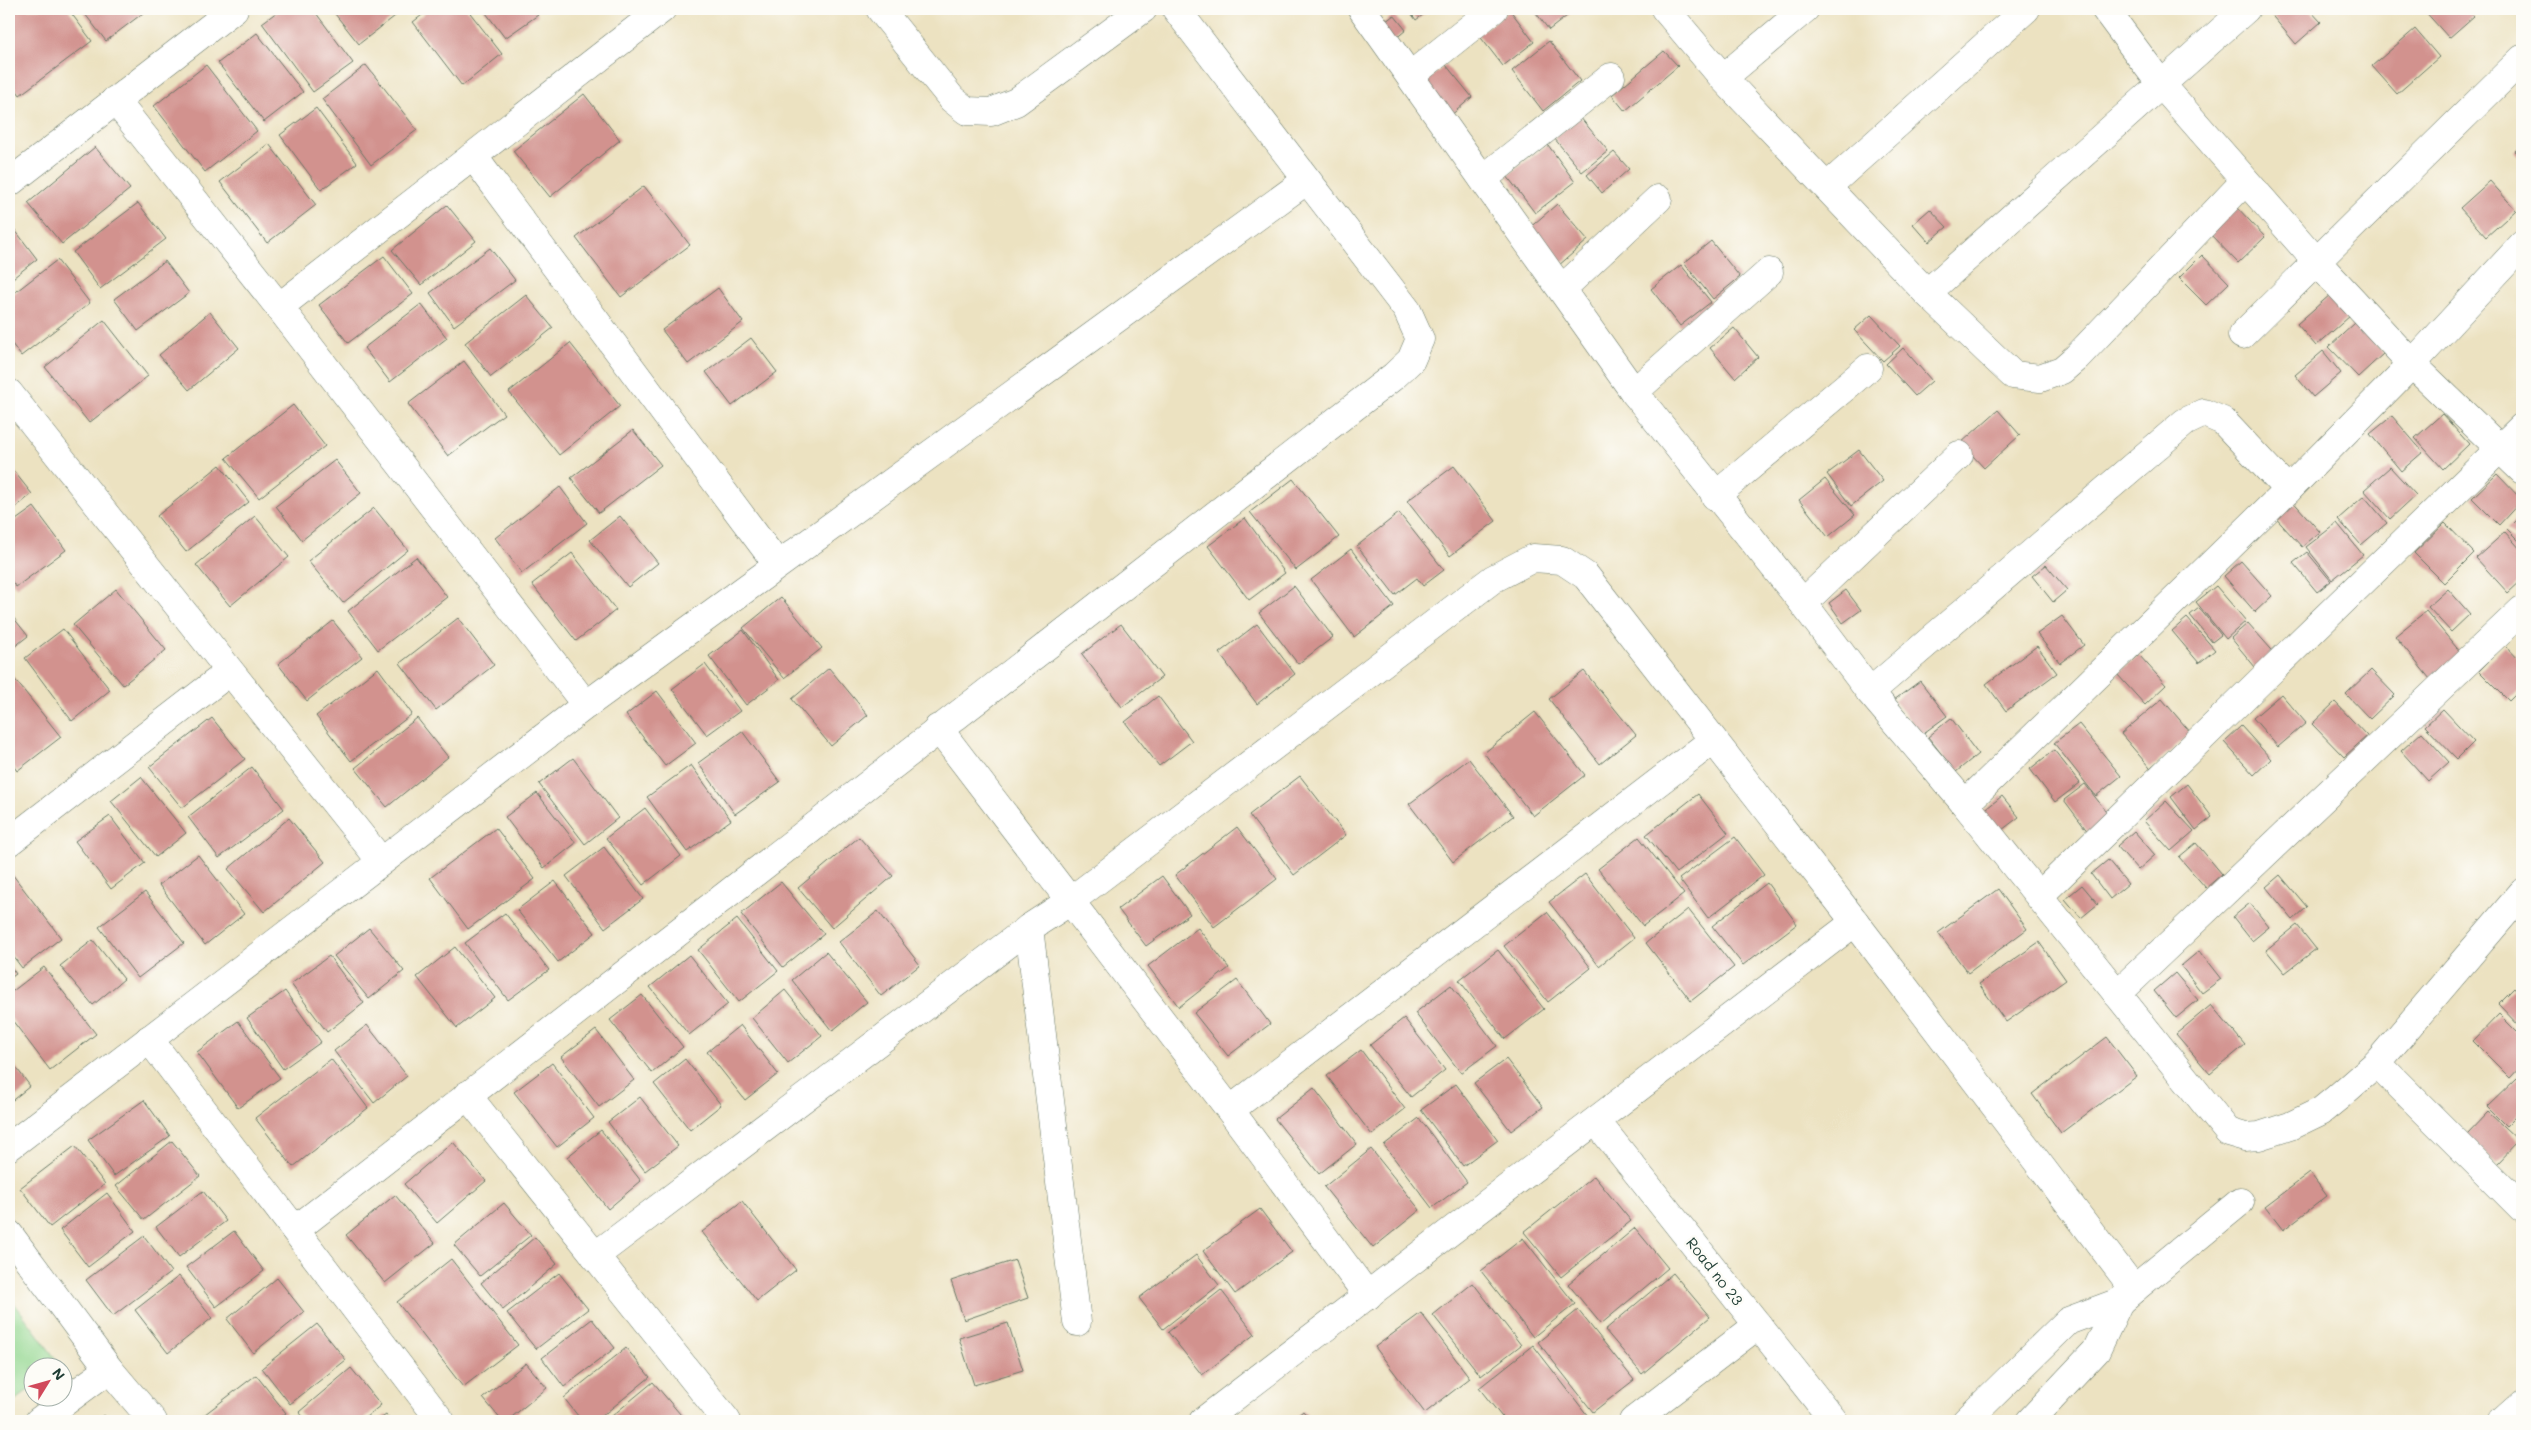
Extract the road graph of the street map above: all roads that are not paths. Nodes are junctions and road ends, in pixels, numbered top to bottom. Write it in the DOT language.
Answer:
graph roads {
  1 [pos="234,9"];
  2 [pos="662,9"];
  3 [pos="880,9"];
  4 [pos="1143,9"];
  5 [pos="1176,9"];
  6 [pos="1362,9"];
  7 [pos="1494,9"];
  8 [pos="1665,9"];
  9 [pos="1805,9"];
  10 [pos="2026,9"];
  11 [pos="2105,9"];
  12 [pos="2246,9"];
  13 [pos="2522,59"];
  14 [pos="1410,76"];
  15 [pos="1611,77"];
  16 [pos="1723,78"];
  17 [pos="2160,83"];
  18 [pos="115,100"];
  19 [pos="473,156"];
  20 [pos="1483,179"];
  21 [pos="1307,180"];
  22 [pos="2245,181"];
  23 [pos="9,183"];
  24 [pos="1828,186"];
  25 [pos="1658,199"];
  26 [pos="2522,245"];
  27 [pos="2317,262"];
  28 [pos="1769,272"];
  29 [pos="1562,289"];
  30 [pos="1927,293"];
  31 [pos="279,307"];
  32 [pos="2242,335"];
  33 [pos="2412,364"];
  34 [pos="1868,368"];
  35 [pos="1634,392"];
  36 [pos="9,393"];
  37 [pos="2522,427"];
  38 [pos="2500,448"];
  39 [pos="1959,455"];
  40 [pos="2522,470"];
  41 [pos="2288,490"];
  42 [pos="1716,496"];
  43 [pos="777,564"];
  44 [pos="1803,603"];
  45 [pos="2522,610"];
  46 [pos="230,672"];
  47 [pos="1870,692"];
  48 [pos="586,704"];
  49 [pos="938,728"];
  50 [pos="1712,741"];
  51 [pos="1965,804"];
  52 [pos="12,834"];
  53 [pos="381,861"];
  54 [pos="2522,893"];
  55 [pos="2040,895"];
  56 [pos="1069,902"];
  57 [pos="1855,922"];
  58 [pos="1029,928"];
  59 [pos="2117,994"];
  60 [pos="149,1039"];
  61 [pos="2377,1062"];
  62 [pos="467,1095"];
  63 [pos="1230,1110"];
  64 [pos="1596,1121"];
  65 [pos="9,1146"];
  66 [pos="2520,1201"];
  67 [pos="2240,1202"];
  68 [pos="295,1230"];
  69 [pos="9,1234"];
  70 [pos="595,1256"];
  71 [pos="1368,1296"];
  72 [pos="2126,1296"];
  73 [pos="1077,1322"];
  74 [pos="1758,1325"];
  75 [pos="109,1369"];
  76 [pos="2522,1404"];
  77 [pos="39,1421"];
  78 [pos="153,1421"];
  79 [pos="441,1421"];
  80 [pos="727,1421"];
  81 [pos="1203,1421"];
  82 [pos="1633,1421"];
  83 [pos="1834,1421"];
  84 [pos="1966,1421"];
  85 [pos="2030,1421"];
  86 [pos="2503,1421"];
  1 -- 18 [label="street"];
  2 -- 19 [label="street"];
  3 -- 4 [label="street"];
  5 -- 21 [label="street"];
  6 -- 14 [label="street"];
  7 -- 14 [label="street"];
  8 -- 16 [label="street"];
  9 -- 16 [label="street"];
  10 -- 24 [label="street"];
  11 -- 17 [label="street"];
  12 -- 17 [label="street"];
  13 -- 27 [label="street"];
  14 -- 20 [label="street"];
  15 -- 20 [label="street"];
  16 -- 24 [label="street"];
  17 -- 22 [label="street"];
  17 -- 30 [label="street"];
  18 -- 23 [label="street"];
  18 -- 31 [label="street"];
  19 -- 31 [label="street"];
  19 -- 43 [label="street"];
  20 -- 29 [label="street"];
  21 -- 43 [label="street"];
  21 -- 49 [label="street"];
  22 -- 27 [label="street"];
  22 -- 30 [label="street"];
  24 -- 30 [label="street"];
  25 -- 29 [label="street"];
  26 -- 33 [label="street"];
  27 -- 32 [label="street"];
  27 -- 33 [label="street"];
  28 -- 35 [label="street"];
  29 -- 35 [label="street"];
  31 -- 48 [label="street"];
  33 -- 38 [label="street"];
  33 -- 41 [label="street"];
  34 -- 42 [label="street"];
  35 -- 42 [label="street"];
  36 -- 46 [label="street"];
  37 -- 38 [label="street"];
  38 -- 40 [label="street"];
  38 -- 55 [label="street"];
  39 -- 44 [label="street"];
  41 -- 47 [label="street"];
  41 -- 51 [label="street"];
  42 -- 44 [label="street"];
  43 -- 48 [label="street"];
  44 -- 47 [label="street"];
  45 -- 59 [label="street"];
  46 -- 52 [label="street"];
  46 -- 53 [label="street"];
  47 -- 51 [label="street"];
  48 -- 53 [label="street"];
  49 -- 56 [label="street"];
  49 -- 62 [label="street"];
  50 -- 56 [label="street"];
  50 -- 57 [label="street"];
  50 -- 63 [label="street"];
  51 -- 55 [label="street"];
  53 -- 60 [label="street"];
  54 -- 61 [label="street"];
  55 -- 59 [label="street"];
  56 -- 58 [label="street"];
  56 -- 63 [label="street"];
  57 -- 64 [label="street"];
  57 -- 72 [label="street"];
  58 -- 70 [label="street"];
  58 -- 73 [label="street"];
  59 -- 61 [label="street"];
  60 -- 65 [label="street"];
  60 -- 68 [label="street"];
  61 -- 66 [label="street"];
  62 -- 68 [label="street"];
  62 -- 70 [label="street"];
  63 -- 71 [label="street"];
  64 -- 71 [label="street"];
  64 -- 74 [label="street, Road no 23"];
  67 -- 72 [label="street"];
  68 -- 79 [label="street"];
  69 -- 75 [label="street"];
  70 -- 80 [label="street"];
  71 -- 81 [label="street"];
  72 -- 84 [label="street"];
  72 -- 85 [label="street"];
  74 -- 82 [label="street"];
  74 -- 83 [label="street, Road no 23"];
  75 -- 77 [label="street"];
  75 -- 78 [label="street"];
  76 -- 86 [label="street"];
}
